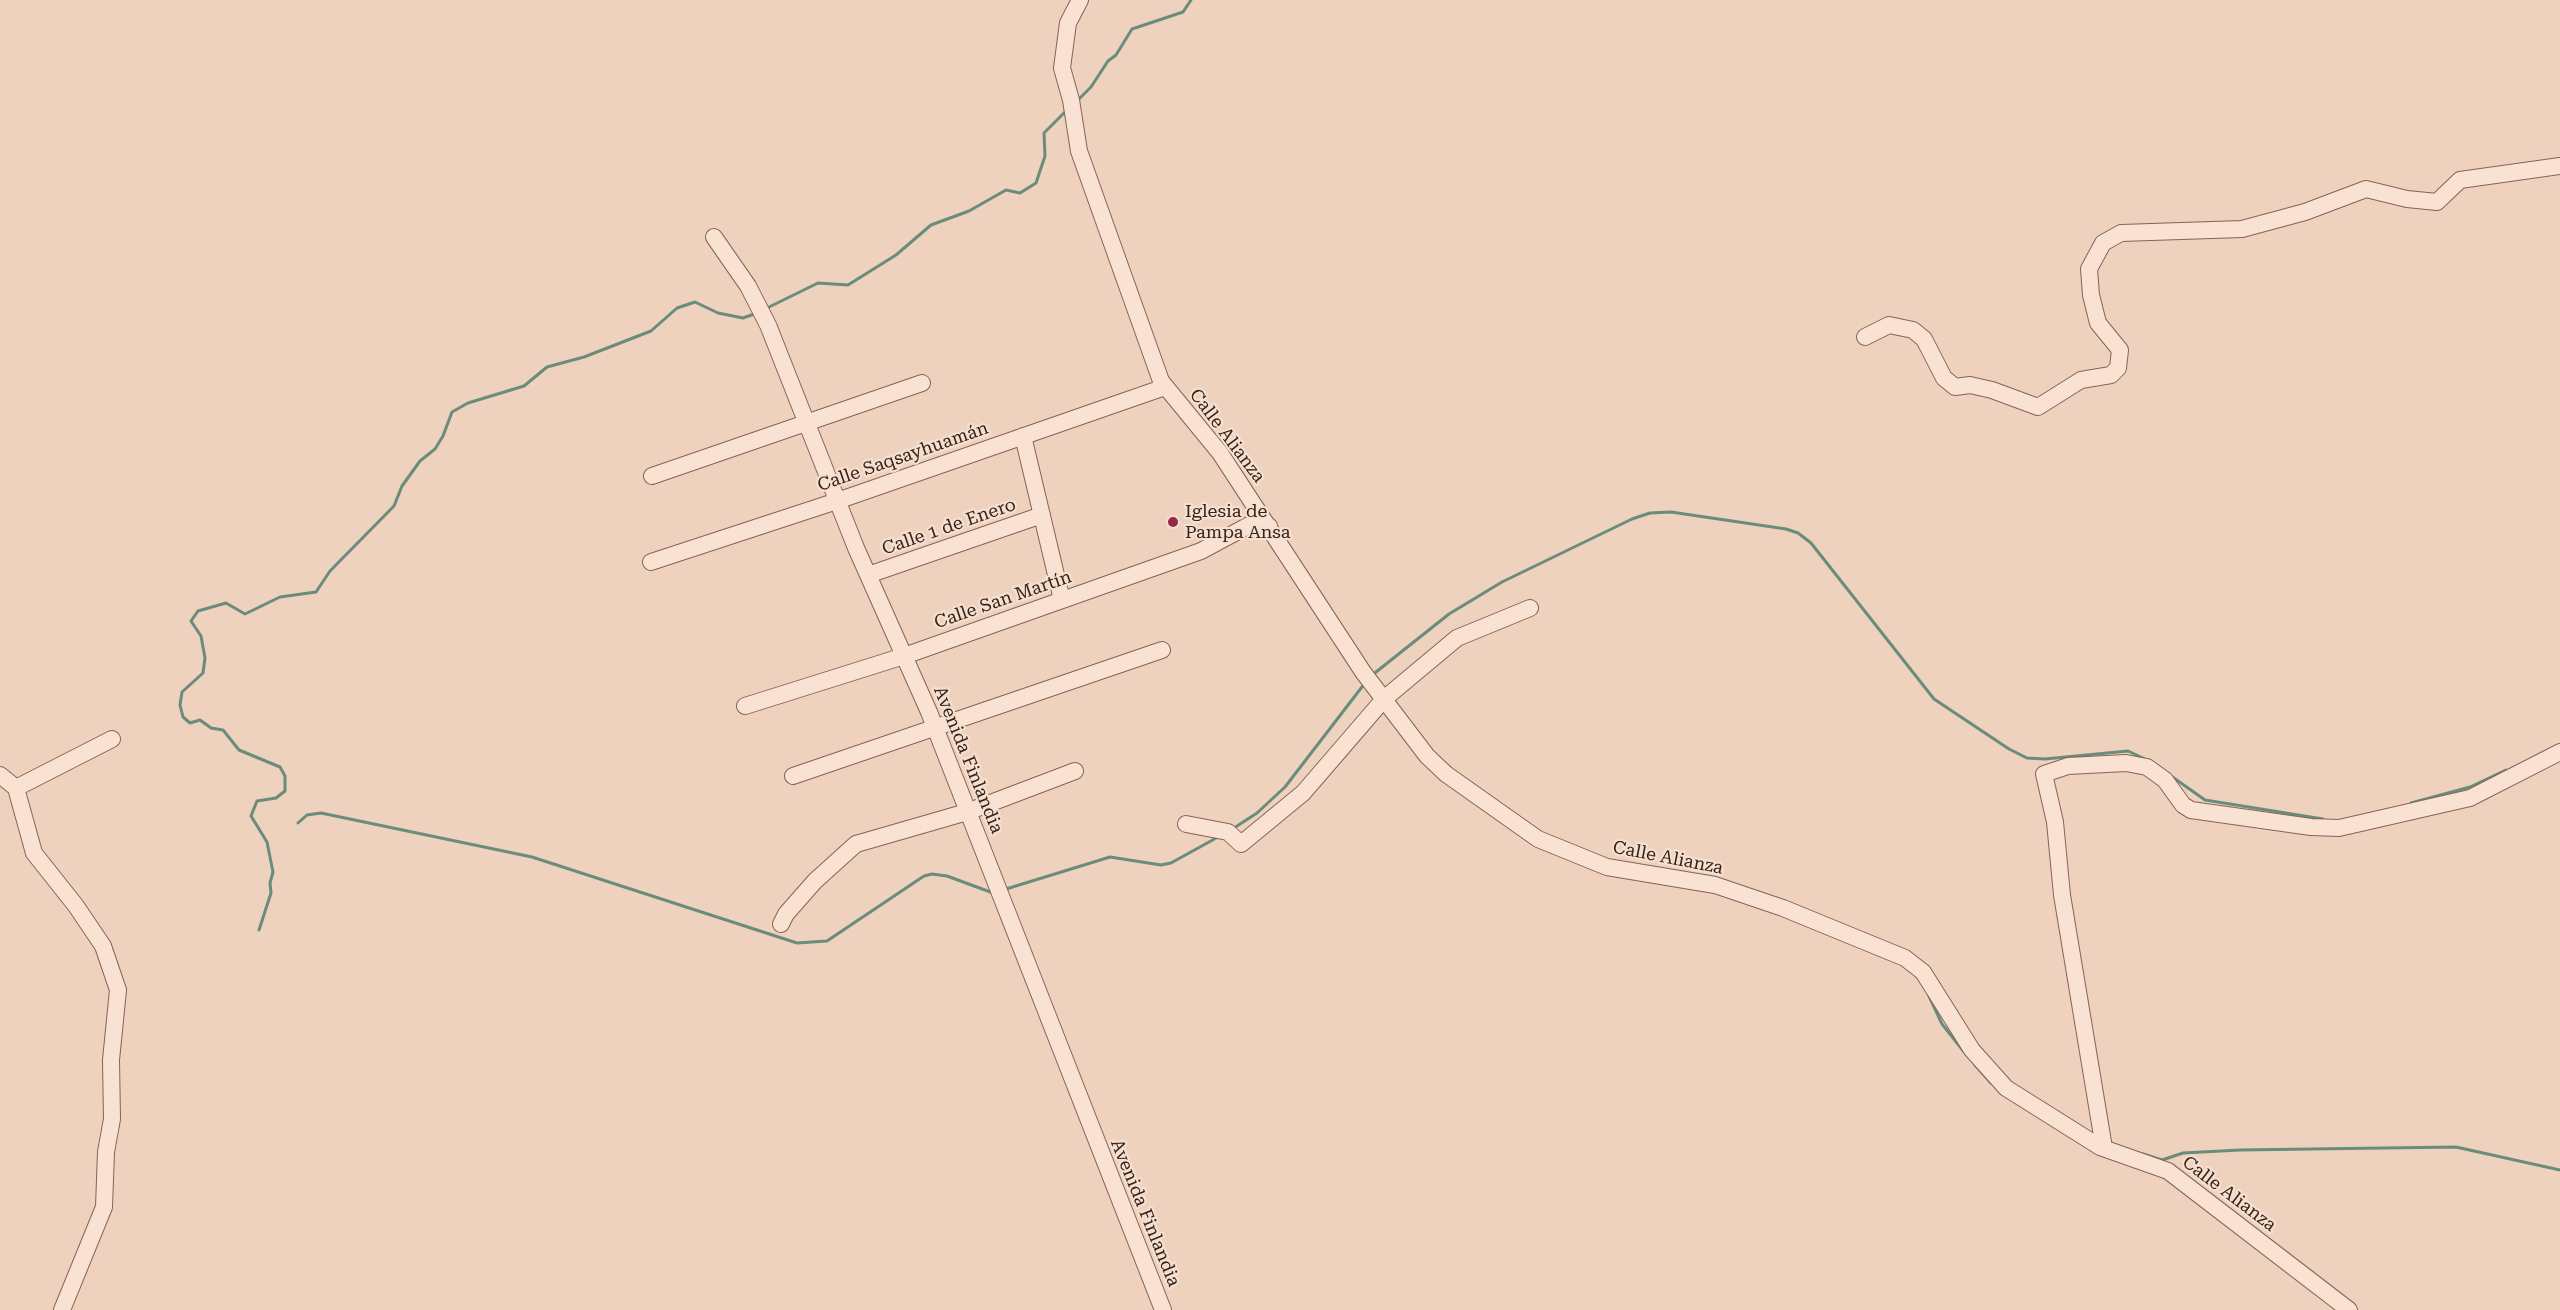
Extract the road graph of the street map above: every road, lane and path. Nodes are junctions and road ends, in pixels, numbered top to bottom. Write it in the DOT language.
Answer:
graph roads {
  1 [pos="1080,0"];
  2 [pos="2560,166"];
  3 [pos="714,237"];
  4 [pos="1865,337"];
  5 [pos="922,383"];
  6 [pos="1165,387"];
  7 [pos="805,424"];
  8 [pos="1023,436"];
  9 [pos="652,476"];
  10 [pos="837,501"];
  11 [pos="1042,515"];
  12 [pos="1269,526"];
  13 [pos="651,562"];
  14 [pos="868,575"];
  15 [pos="1062,600"];
  16 [pos="1530,608"];
  17 [pos="1162,650"];
  18 [pos="904,656"];
  19 [pos="1384,699"];
  20 [pos="745,706"];
  21 [pos="935,729"];
  22 [pos="112,739"];
  23 [pos="2560,752"];
  24 [pos="1075,771"];
  25 [pos="0,775"];
  26 [pos="793,776"];
  27 [pos="16,788"];
  28 [pos="967,812"];
  29 [pos="1186,824"];
  30 [pos="781,924"];
  31 [pos="2104,1148"];
  32 [pos="62,1310"];
  33 [pos="1162,1310"];
  34 [pos="2349,1310"];
  1 -- 6 [label="street, Calle Alianza"];
  2 -- 4 [label="street"];
  3 -- 7 [label="street, Avenida Finlandia"];
  5 -- 7 [label="street"];
  6 -- 8 [label="street, Calle Saqsayhuamán"];
  6 -- 12 [label="street, Calle Alianza"];
  7 -- 9 [label="street"];
  7 -- 10 [label="street, Avenida Finlandia"];
  8 -- 10 [label="street, Calle Saqsayhuamán"];
  8 -- 11 [label="street"];
  10 -- 13 [label="street, Calle Saqsayhuamán"];
  10 -- 14 [label="street, Avenida Finlandia"];
  11 -- 14 [label="street, Calle 1 de Enero"];
  11 -- 15 [label="street"];
  12 -- 15 [label="street, Calle San Martín"];
  12 -- 19 [label="street, Calle Alianza"];
  14 -- 18 [label="street, Avenida Finlandia"];
  15 -- 18 [label="street, Calle San Martín"];
  16 -- 19 [label="street"];
  17 -- 21 [label="street"];
  18 -- 20 [label="street, Calle San Martín"];
  18 -- 21 [label="street, Avenida Finlandia"];
  19 -- 29 [label="street"];
  19 -- 31 [label="street, Calle Alianza"];
  21 -- 26 [label="street"];
  21 -- 28 [label="street, Avenida Finlandia"];
  22 -- 27 [label="street"];
  23 -- 31 [label="street"];
  24 -- 28 [label="street"];
  25 -- 27 [label="street"];
  27 -- 32 [label="street"];
  28 -- 30 [label="street"];
  28 -- 33 [label="street, Avenida Finlandia"];
  31 -- 34 [label="street, Calle Alianza"];
}
